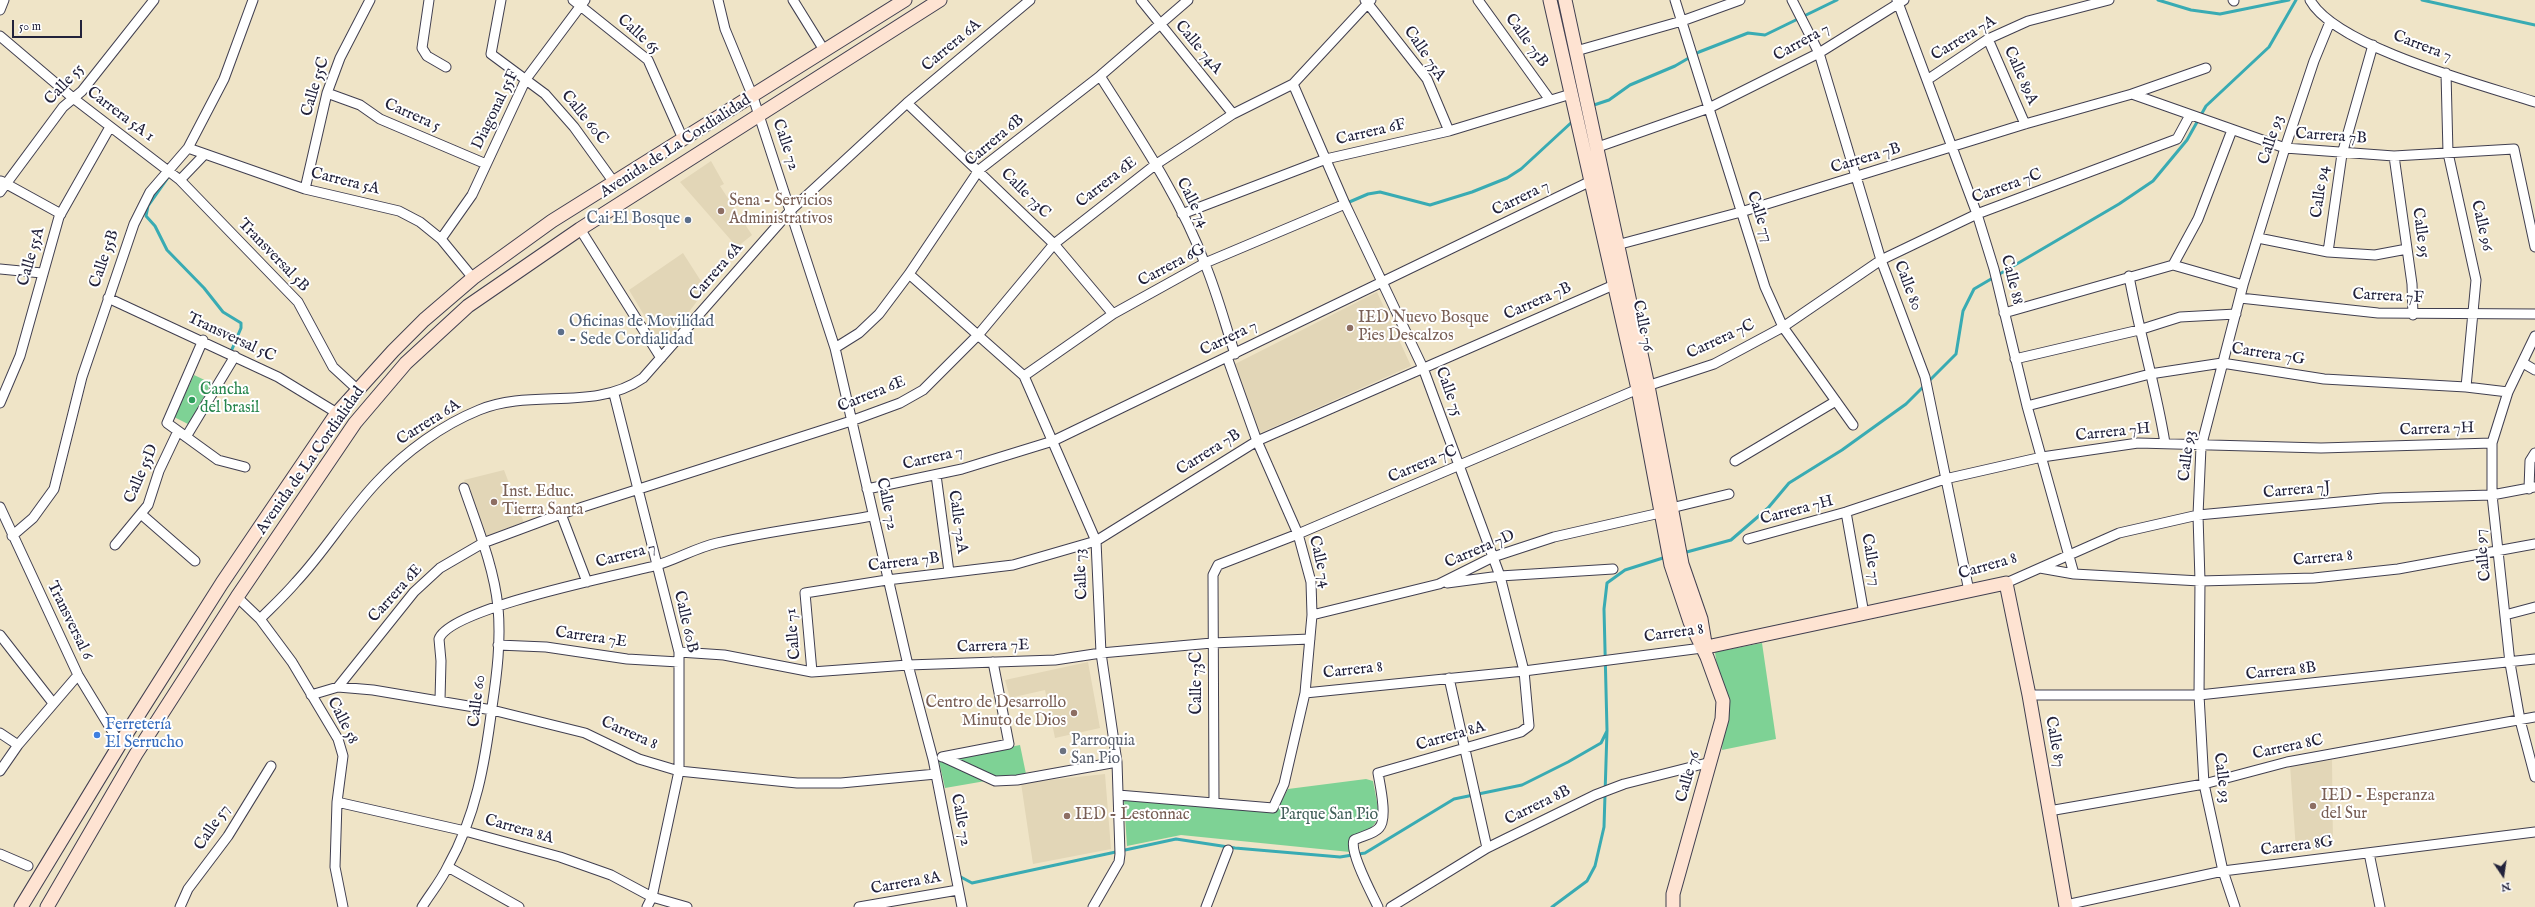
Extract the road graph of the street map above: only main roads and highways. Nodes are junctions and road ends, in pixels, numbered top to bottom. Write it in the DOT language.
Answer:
graph roads {
  1 [pos="905,0"];
  2 [pos="940,0"];
  3 [pos="1550,0"];
  4 [pos="1565,0"];
  5 [pos="1612,246"];
  6 [pos="1643,388"];
  7 [pos="2006,583"];
  8 [pos="1705,651"];
  9 [pos="2066,906"];
  10 [pos="21,907"];
  11 [pos="47,907"];
  12 [pos="1673,907"];
  1 -- 10 [label="main road, Avenida de La Cordialidad"];
  2 -- 11 [label="main road, Avenida de La Cordialidad"];
  3 -- 5 [label="main road, Calle 76"];
  4 -- 5 [label="main road, Calle 76"];
  5 -- 6 [label="main road, Calle 76"];
  5 -- 6 [label="main road, Calle 76"];
  6 -- 8 [label="main road, Calle 76"];
  7 -- 8 [label="main road, Carrera 8"];
  7 -- 9 [label="main road, Calle 87"];
  8 -- 12 [label="main road, Calle 76"];
}
